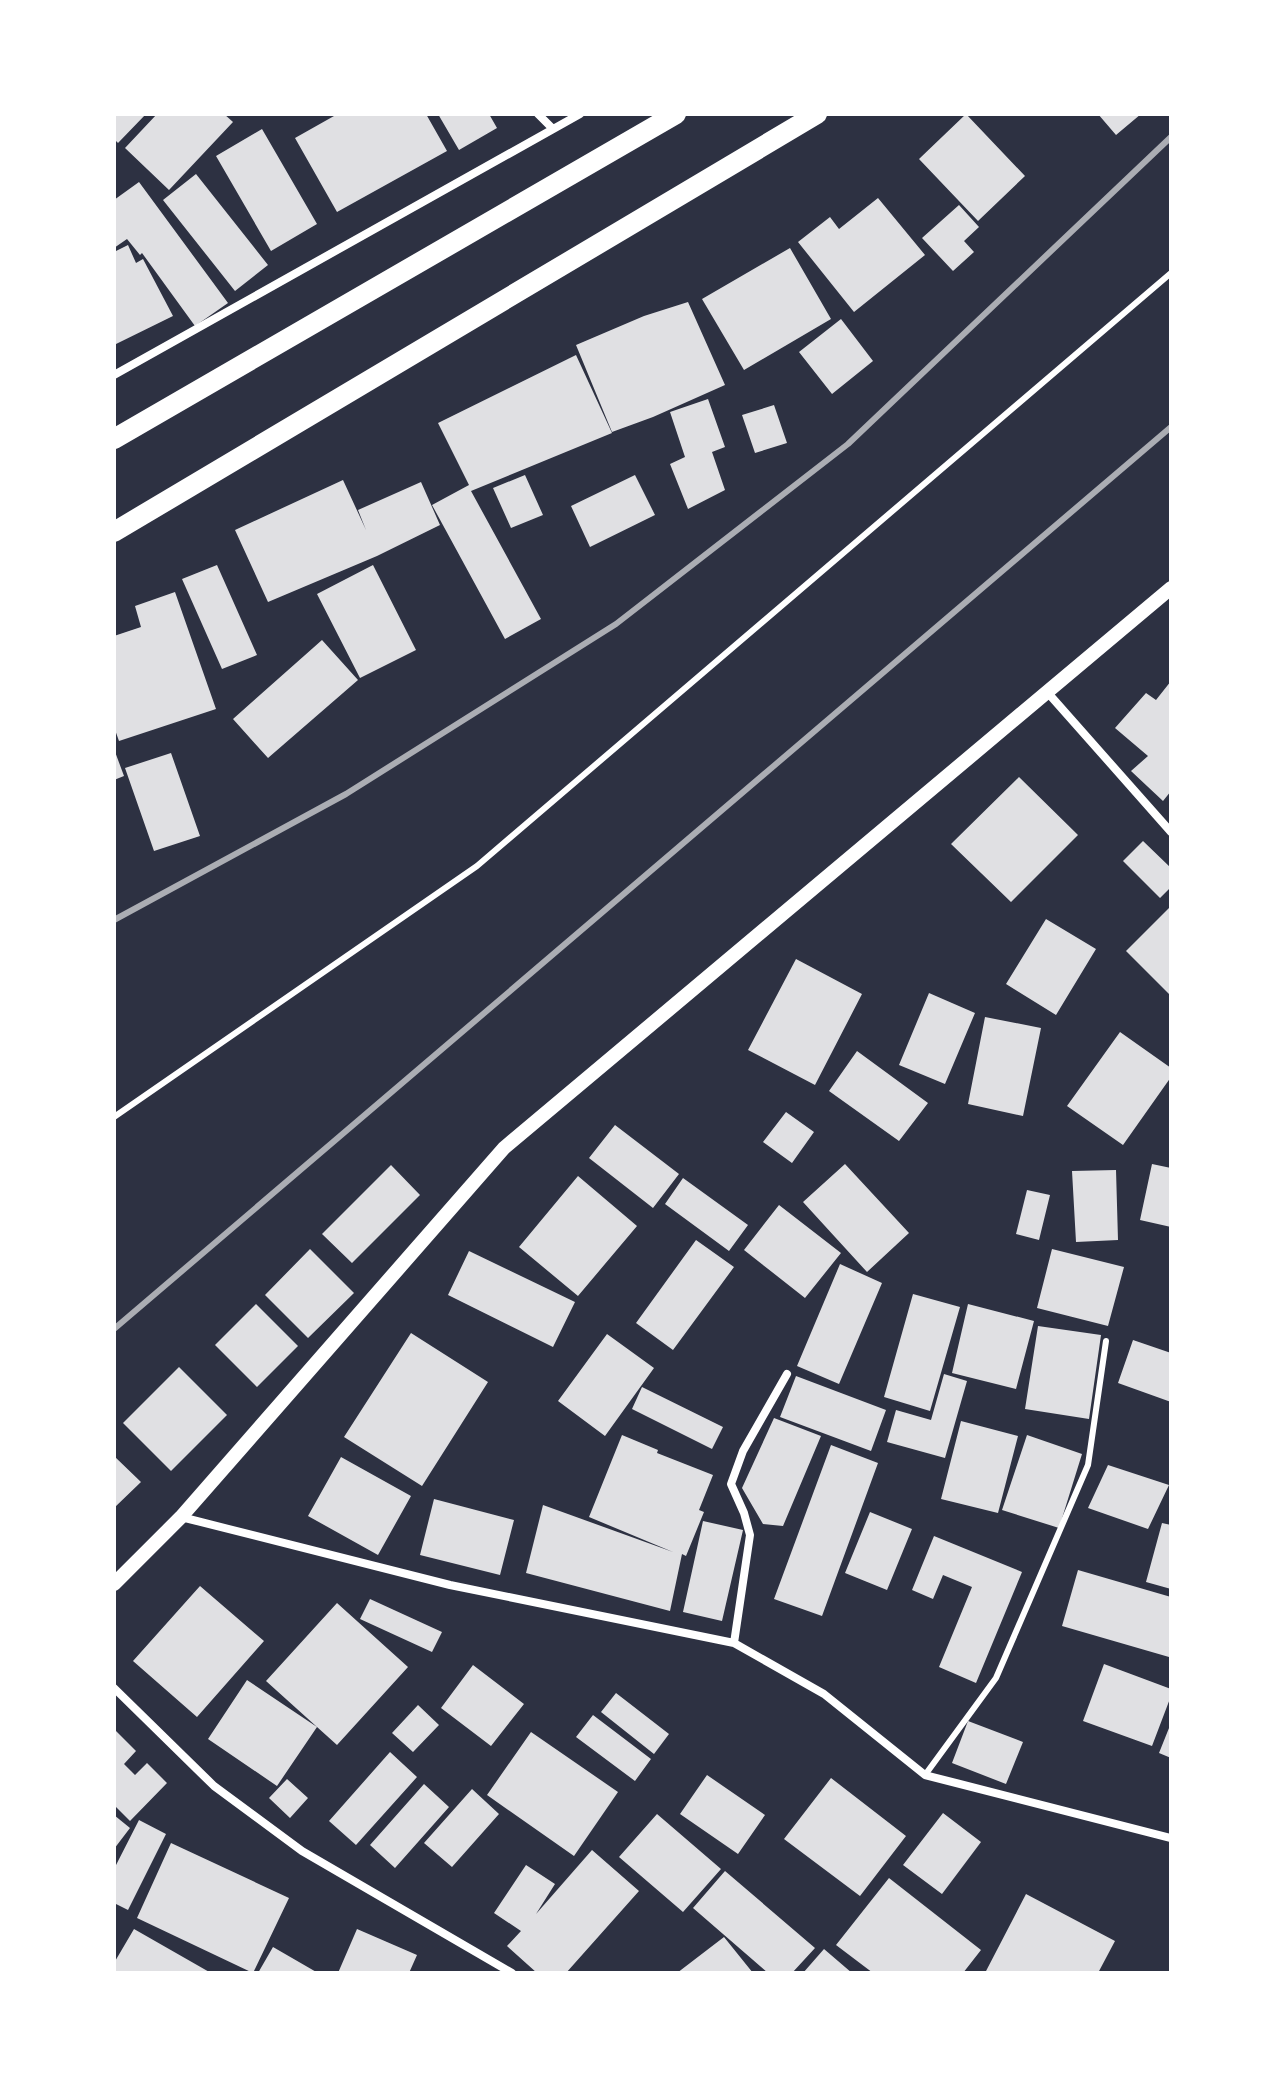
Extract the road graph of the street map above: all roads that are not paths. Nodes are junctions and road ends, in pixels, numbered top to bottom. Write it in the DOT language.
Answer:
graph roads {
  1 [pos="538,114"];
  2 [pos="580,114"];
  3 [pos="676,114"];
  4 [pos="817,114"];
  5 [pos="553,129"];
  6 [pos="1171,273"];
  7 [pos="114,375"];
  8 [pos="114,439"];
  9 [pos="114,532"];
  10 [pos="1171,588"];
  11 [pos="1048,693"];
  12 [pos="1171,832"];
  13 [pos="114,1117"];
  14 [pos="1106,1341"];
  15 [pos="787,1374"];
  16 [pos="181,1517"];
  17 [pos="114,1584"];
  18 [pos="734,1643"];
  19 [pos="114,1688"];
  20 [pos="925,1775"];
  21 [pos="1171,1838"];
  22 [pos="512,1973"];
  1 -- 5 [label="street"];
  2 -- 5 [label="street"];
  3 -- 8 [label="main road"];
  4 -- 9 [label="main road"];
  5 -- 7 [label="street"];
  6 -- 13 [label="lane"];
  10 -- 11 [label="street"];
  11 -- 12 [label="street"];
  11 -- 16 [label="street"];
  14 -- 20 [label="lane"];
  15 -- 18 [label="street"];
  16 -- 17 [label="street"];
  16 -- 18 [label="street"];
  18 -- 20 [label="street"];
  19 -- 22 [label="street"];
  20 -- 21 [label="street"];
}
